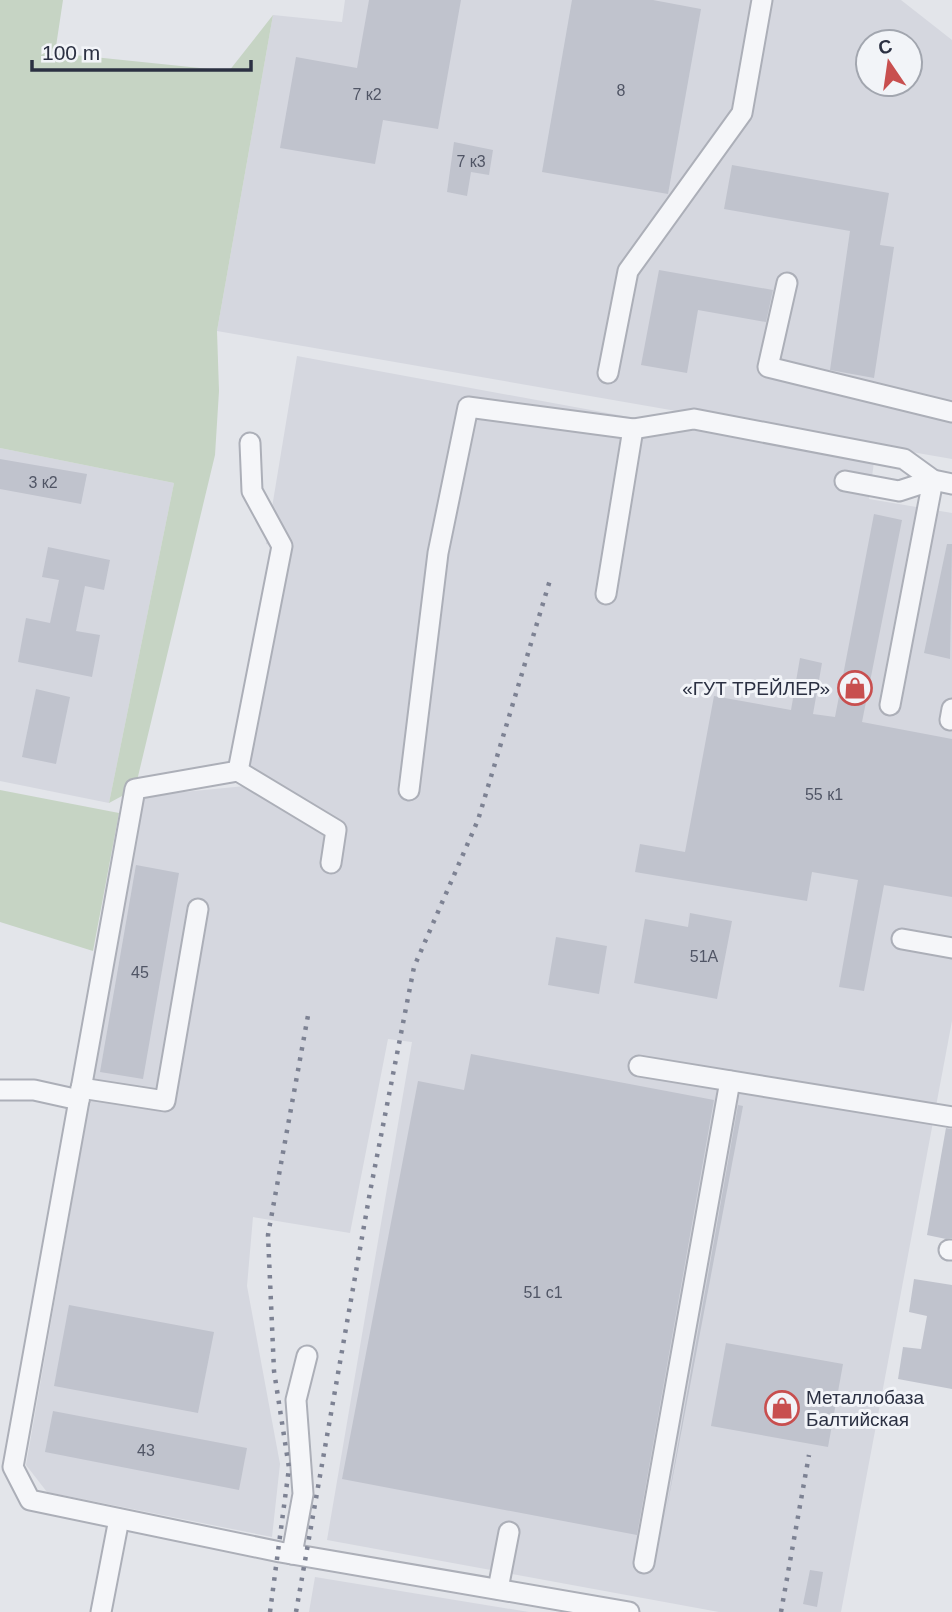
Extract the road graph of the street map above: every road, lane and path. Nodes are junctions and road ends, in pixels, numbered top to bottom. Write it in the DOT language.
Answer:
graph roads {
  1 [pos="762,0"];
  2 [pos="787,283"];
  3 [pos="608,373"];
  4 [pos="952,412"];
  5 [pos="633,429"];
  6 [pos="250,443"];
  7 [pos="845,481"];
  8 [pos="942,482"];
  9 [pos="606,594"];
  10 [pos="890,705"];
  11 [pos="238,771"];
  12 [pos="409,790"];
  13 [pos="331,863"];
  14 [pos="198,909"];
  15 [pos="902,939"];
  16 [pos="952,948"];
  17 [pos="639,1066"];
  18 [pos="730,1081"];
  19 [pos="0,1090"];
  20 [pos="80,1094"];
  21 [pos="952,1117"];
  22 [pos="307,1356"];
  23 [pos="119,1520"];
  24 [pos="509,1532"];
  25 [pos="292,1554"];
  26 [pos="644,1563"];
  27 [pos="498,1589"];
  28 [pos="101,1612"];
  29 [pos="629,1612"];
  1 -- 3 [label="street"];
  2 -- 4 [label="street"];
  5 -- 8 [label="street"];
  5 -- 9 [label="street"];
  5 -- 12 [label="street"];
  6 -- 11 [label="street"];
  7 -- 8 [label="street"];
  8 -- 10 [label="street"];
  11 -- 13 [label="street"];
  11 -- 20 [label="street"];
  14 -- 20 [label="street"];
  15 -- 16 [label="street"];
  17 -- 18 [label="street"];
  18 -- 21 [label="street"];
  18 -- 26 [label="street"];
  19 -- 20 [label="street"];
  20 -- 23 [label="street"];
  22 -- 25 [label="street"];
  23 -- 25 [label="street"];
  23 -- 28 [label="street"];
  24 -- 27 [label="street"];
  25 -- 27 [label="street"];
  27 -- 29 [label="street"];
}
